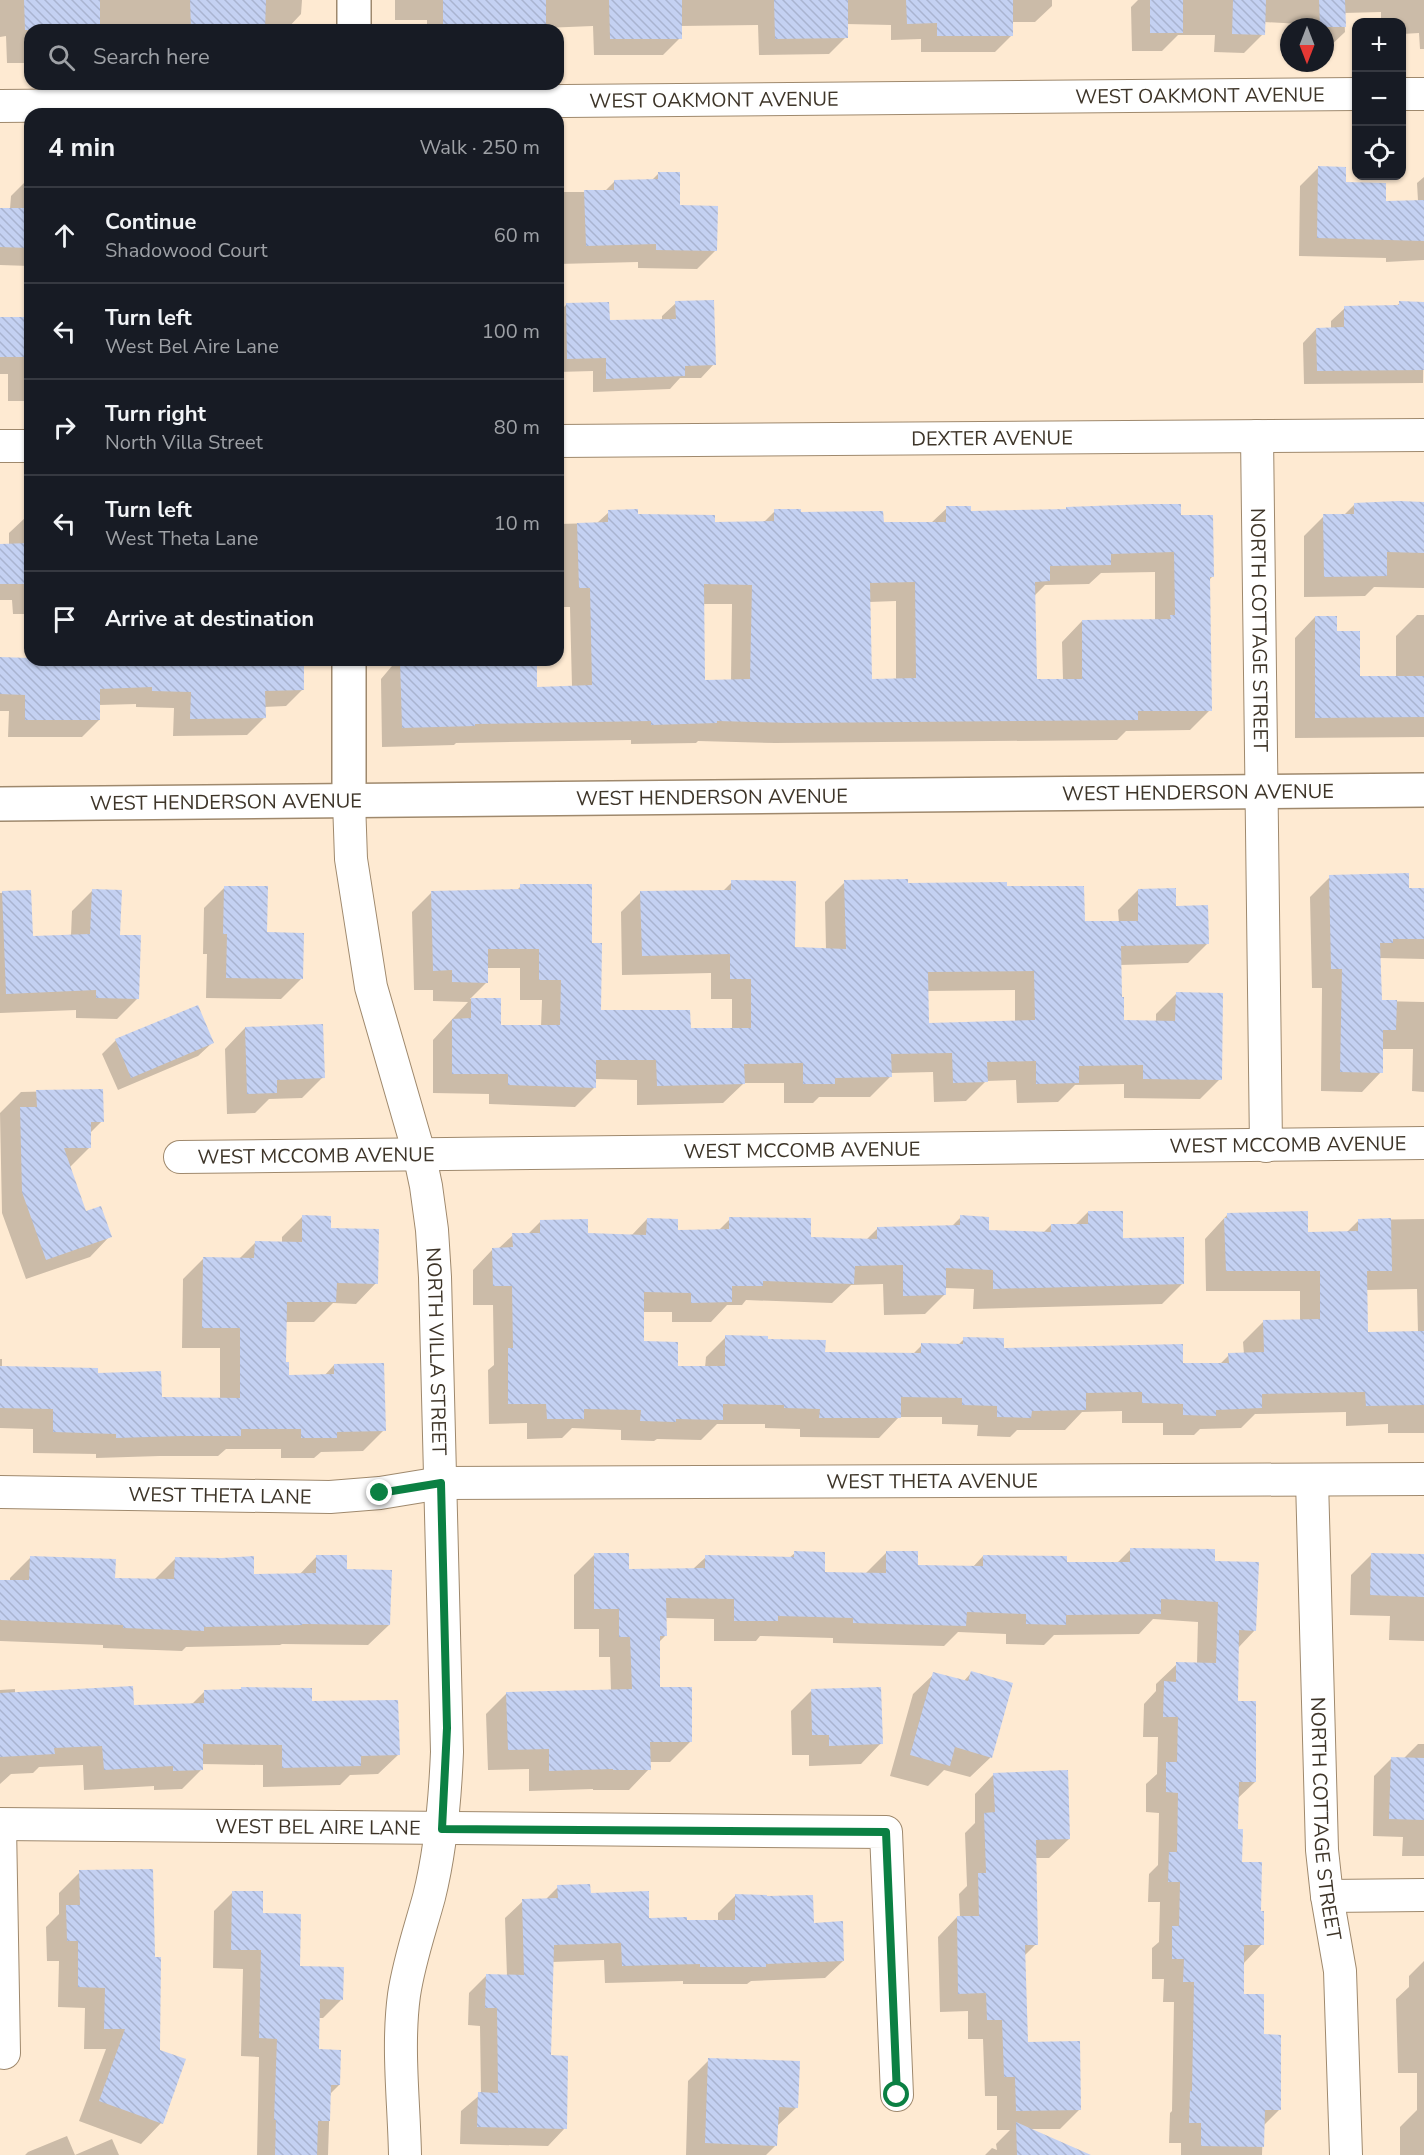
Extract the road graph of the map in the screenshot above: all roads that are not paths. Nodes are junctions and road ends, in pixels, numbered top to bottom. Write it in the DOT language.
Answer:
graph roads {
  1 [pos="354,0"];
  2 [pos="354,24"];
  3 [pos="1352,94"];
  4 [pos="1406,94"];
  5 [pos="1424,94"];
  6 [pos="354,101"];
  7 [pos="0,106"];
  8 [pos="1424,435"];
  9 [pos="1257,436"];
  10 [pos="564,441"];
  11 [pos="0,446"];
  12 [pos="24,446"];
  13 [pos="349,666"];
  14 [pos="1424,790"];
  15 [pos="1262,791"];
  16 [pos="349,801"];
  17 [pos="0,804"];
  18 [pos="1424,1143"];
  19 [pos="1266,1146"];
  20 [pos="419,1153"];
  21 [pos="180,1157"];
  22 [pos="1424,1479"];
  23 [pos="1312,1480"];
  24 [pos="441,1483"];
  25 [pos="0,1492"];
  26 [pos="0,1825"];
  27 [pos="442,1829"];
  28 [pos="1424,1895"];
  29 [pos="1327,1896"];
  30 [pos="4,2053"];
  31 [pos="897,2095"];
  32 [pos="405,2155"];
  33 [pos="1346,2155"];
  1 -- 2 [label="main road"];
  3 -- 6 [label="street, WEST OAKMONT AVENUE"];
  4 -- 5 [label="street"];
  6 -- 7 [label="street, WEST OAKMONT AVENUE"];
  8 -- 9 [label="street, DEXTER AVENUE"];
  9 -- 10 [label="street, DEXTER AVENUE"];
  9 -- 15 [label="street, NORTH COTTAGE STREET"];
  11 -- 12 [label="street"];
  13 -- 16 [label="main road, NORTH VILLA STREET"];
  14 -- 15 [label="main road, WEST HENDERSON AVENUE"];
  15 -- 16 [label="main road, WEST HENDERSON AVENUE"];
  15 -- 19 [label="street, NORTH COTTAGE STREET"];
  16 -- 17 [label="main road, WEST HENDERSON AVENUE"];
  16 -- 20 [label="street, NORTH VILLA STREET"];
  18 -- 19 [label="street, WEST MCCOMB AVENUE"];
  19 -- 20 [label="street, WEST MCCOMB AVENUE"];
  20 -- 21 [label="street, WEST MCCOMB AVENUE"];
  20 -- 24 [label="street, NORTH VILLA STREET"];
  22 -- 23 [label="street, WEST THETA AVENUE"];
  23 -- 24 [label="street, WEST THETA AVENUE"];
  23 -- 29 [label="street, NORTH COTTAGE STREET"];
  24 -- 25 [label="street, WEST THETA LANE"];
  24 -- 27 [label="street, NORTH VILLA STREET"];
  26 -- 27 [label="street, WEST BEL AIRE LANE"];
  26 -- 30 [label="street"];
  27 -- 31 [label="street, WEST BEL AIRE LANE"];
  27 -- 32 [label="street, NORTH VILLA STREET"];
  28 -- 29 [label="street"];
  29 -- 33 [label="street, NORTH COTTAGE STREET"];
}
